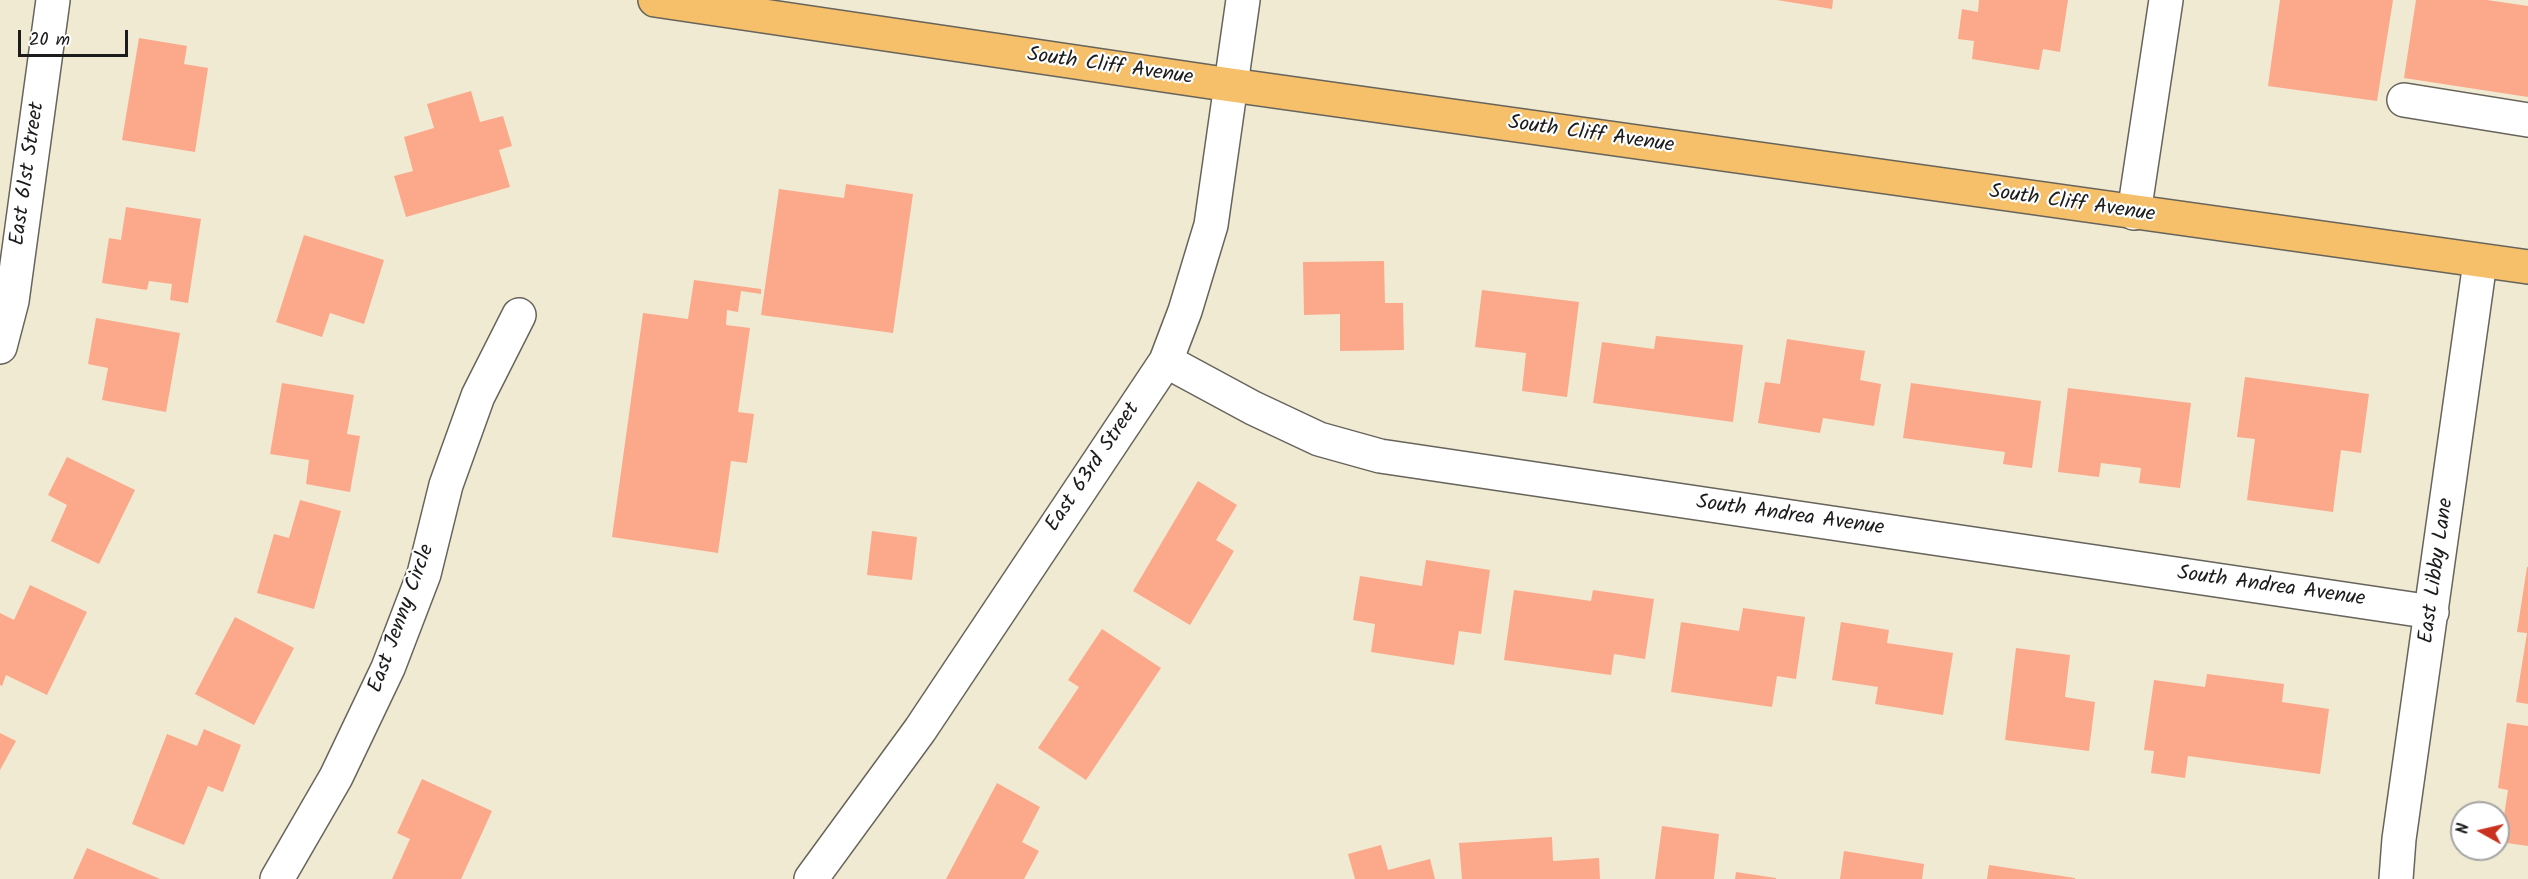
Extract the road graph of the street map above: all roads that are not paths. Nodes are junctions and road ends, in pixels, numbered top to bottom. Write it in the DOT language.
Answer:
graph roads {
  1 [pos="53,0"];
  2 [pos="1244,0"];
  3 [pos="2166,0"];
  4 [pos="672,1"];
  5 [pos="1231,86"];
  6 [pos="2404,100"];
  7 [pos="2528,120"];
  8 [pos="2134,213"];
  9 [pos="2480,262"];
  10 [pos="2528,267"];
  11 [pos="519,315"];
  12 [pos="0,347"];
  13 [pos="1166,361"];
  14 [pos="2432,612"];
  15 [pos="277,879"];
  16 [pos="811,879"];
  17 [pos="2396,879"];
  1 -- 12 [label="street, East 61st Street"];
  2 -- 5 [label="street, East 63rd Street"];
  3 -- 8 [label="street"];
  4 -- 5 [label="main road, South Cliff Avenue"];
  5 -- 8 [label="main road, South Cliff Avenue"];
  5 -- 13 [label="street, East 63rd Street"];
  6 -- 7 [label="street"];
  8 -- 9 [label="main road, South Cliff Avenue"];
  9 -- 10 [label="main road, South Cliff Avenue"];
  9 -- 14 [label="street, East Libby Lane"];
  11 -- 15 [label="street, East Jenny Circle"];
  13 -- 14 [label="street, South Andrea Avenue"];
  13 -- 16 [label="street, East 63rd Street"];
  14 -- 17 [label="street, East Libby Lane"];
}
